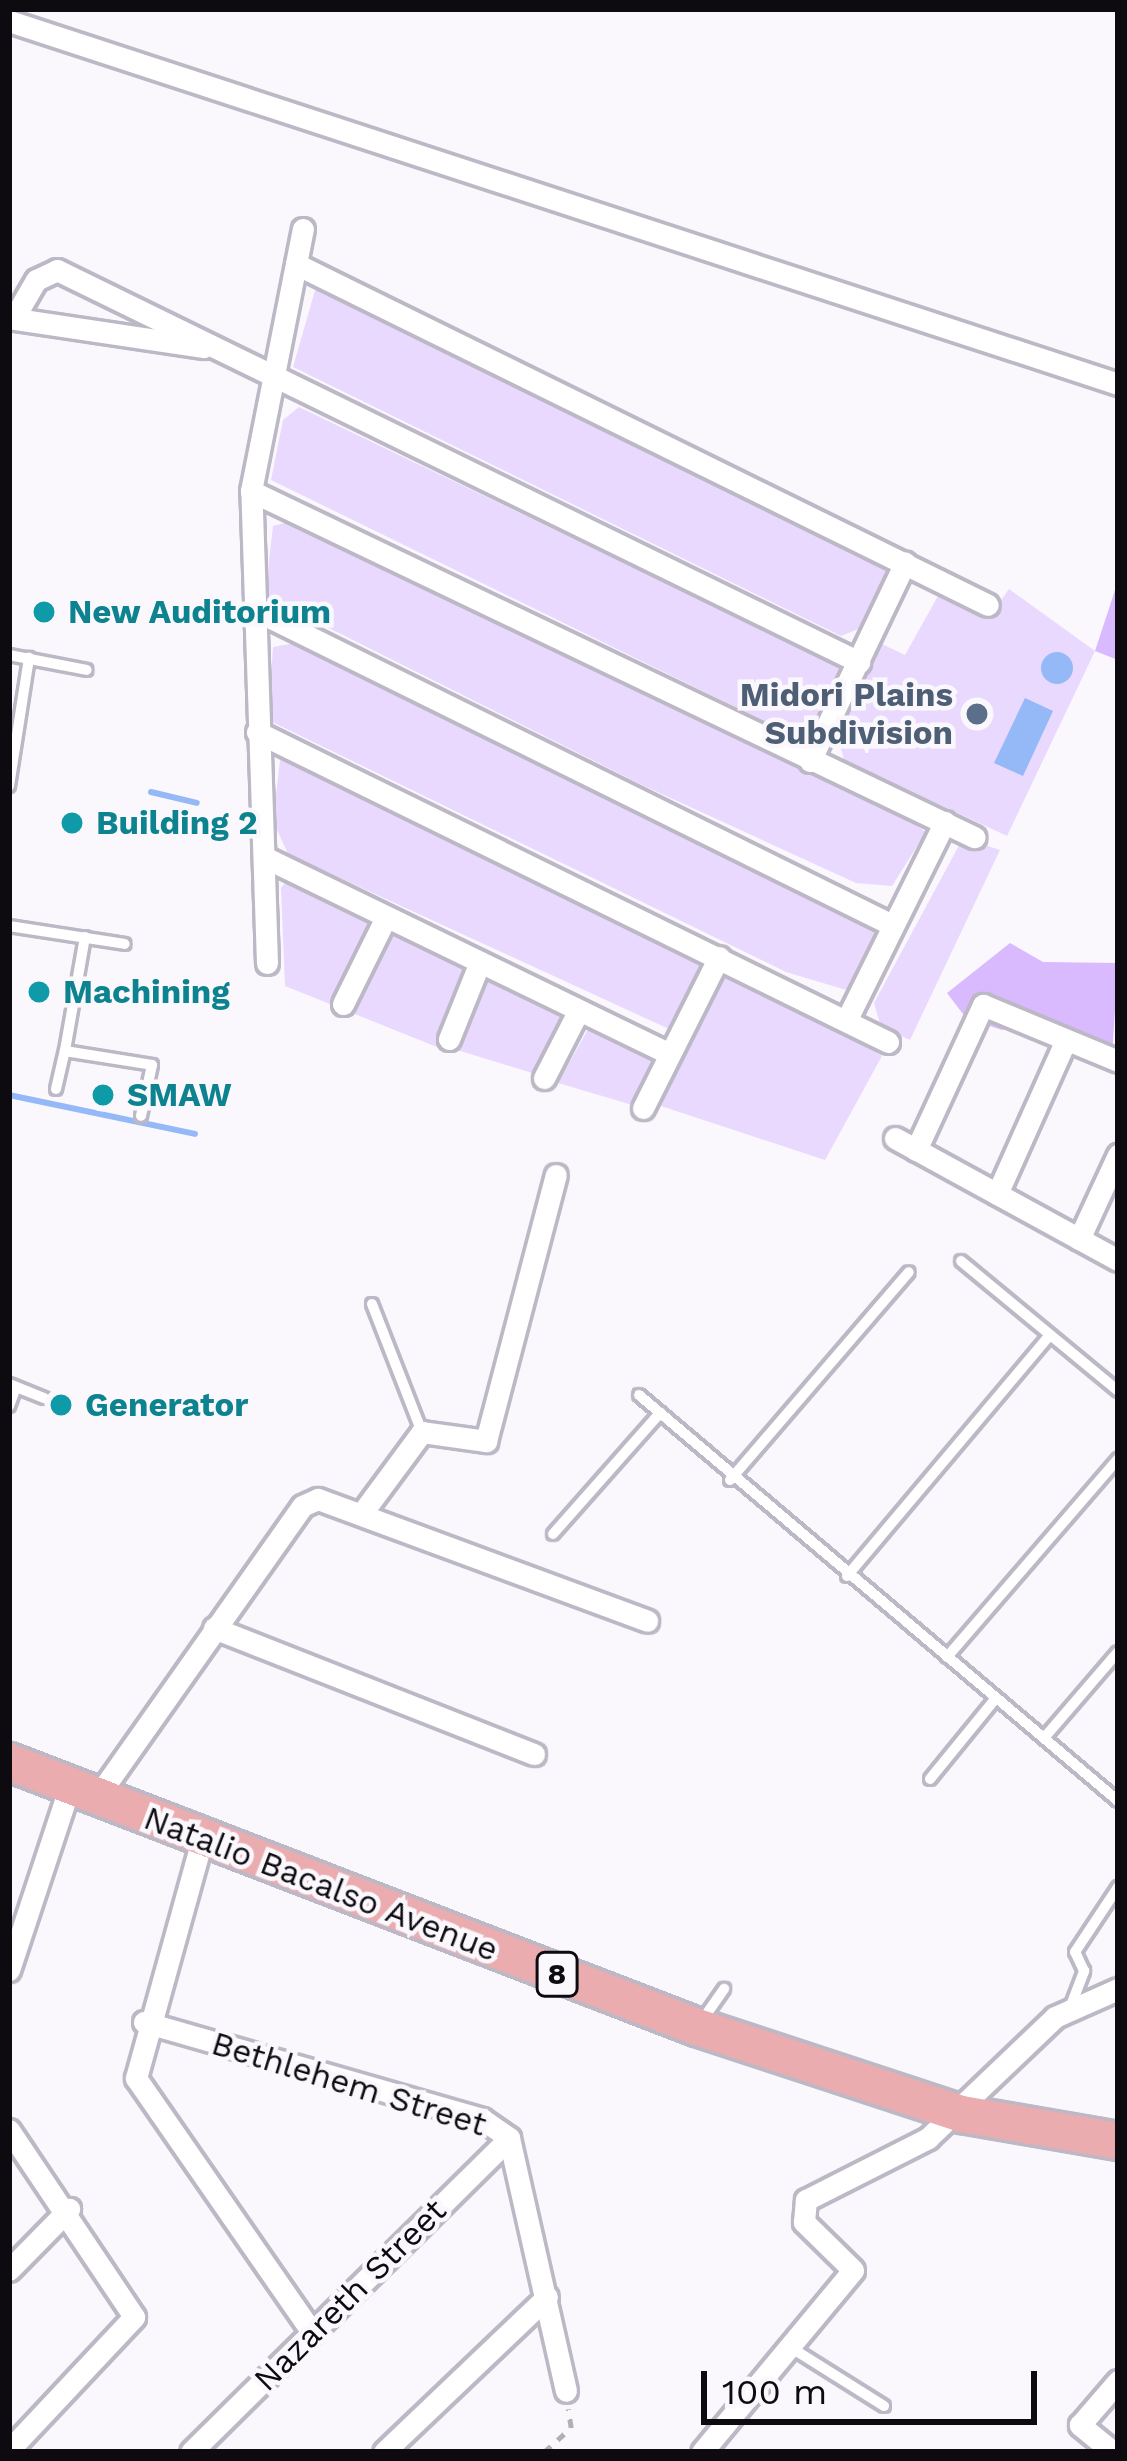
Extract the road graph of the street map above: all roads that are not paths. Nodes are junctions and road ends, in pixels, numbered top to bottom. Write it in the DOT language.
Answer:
graph roads {
  1 [pos="9,21"];
  2 [pos="303,229"];
  3 [pos="296,264"];
  4 [pos="12,318"];
  5 [pos="216,349"];
  6 [pos="269,371"];
  7 [pos="1118,384"];
  8 [pos="251,491"];
  9 [pos="905,563"];
  10 [pos="988,605"];
  11 [pos="255,610"];
  12 [pos="9,655"];
  13 [pos="29,658"];
  14 [pos="859,662"];
  15 [pos="87,670"];
  16 [pos="257,732"];
  17 [pos="810,760"];
  18 [pos="9,786"];
  19 [pos="945,822"];
  20 [pos="974,837"];
  21 [pos="264,857"];
  22 [pos="386,917"];
  23 [pos="892,925"];
  24 [pos="9,926"];
  25 [pos="85,937"];
  26 [pos="125,944"];
  27 [pos="719,957"];
  28 [pos="479,962"];
  29 [pos="267,963"];
  30 [pos="343,1004"];
  31 [pos="579,1010"];
  32 [pos="847,1019"];
  33 [pos="449,1039"];
  34 [pos="1066,1040"];
  35 [pos="888,1042"];
  36 [pos="65,1051"];
  37 [pos="669,1054"];
  38 [pos="1118,1061"];
  39 [pos="544,1078"];
  40 [pos="56,1090"];
  41 [pos="644,1108"];
  42 [pos="141,1116"];
  43 [pos="895,1138"];
  44 [pos="916,1150"];
  45 [pos="1118,1155"];
  46 [pos="556,1175"];
  47 [pos="997,1194"];
  48 [pos="1079,1239"];
  49 [pos="1118,1260"];
  50 [pos="961,1261"];
  51 [pos="909,1273"];
  52 [pos="372,1304"];
  53 [pos="1050,1335"];
  54 [pos="13,1386"];
  55 [pos="1118,1391"];
  56 [pos="639,1395"];
  57 [pos="44,1399"];
  58 [pos="9,1406"];
  59 [pos="660,1413"];
  60 [pos="422,1432"];
  61 [pos="1118,1459"];
  62 [pos="730,1480"];
  63 [pos="365,1509"];
  64 [pos="553,1534"];
  65 [pos="847,1576"];
  66 [pos="647,1621"];
  67 [pos="214,1628"];
  68 [pos="1118,1652"];
  69 [pos="946,1657"];
  70 [pos="996,1698"];
  71 [pos="1044,1738"];
  72 [pos="534,1754"];
  73 [pos="9,1762"];
  74 [pos="930,1779"];
  75 [pos="83,1792"];
  76 [pos="1118,1801"];
  77 [pos="202,1840"];
  78 [pos="1118,1887"];
  79 [pos="9,1970"];
  80 [pos="724,1989"];
  81 [pos="1118,1989"];
  82 [pos="1070,2008"];
  83 [pos="144,2022"];
  84 [pos="697,2027"];
  85 [pos="962,2114"];
  86 [pos="9,2130"];
  87 [pos="509,2138"];
  88 [pos="1118,2141"];
  89 [pos="69,2210"];
  90 [pos="9,2270"];
  91 [pos="547,2297"];
  92 [pos="311,2331"];
  93 [pos="788,2345"];
  94 [pos="1118,2381"];
  95 [pos="566,2391"];
  96 [pos="884,2406"];
  97 [pos="9,2450"];
  98 [pos="190,2452"];
  99 [pos="384,2452"];
  100 [pos="702,2452"];
  101 [pos="1113,2452"];
  1 -- 7 [label="street"];
  2 -- 3 [label="street"];
  3 -- 6 [label="street"];
  3 -- 9 [label="street"];
  4 -- 5 [label="street"];
  4 -- 5 [label="street"];
  5 -- 6 [label="street"];
  6 -- 8 [label="street"];
  6 -- 14 [label="street"];
  8 -- 11 [label="street"];
  8 -- 17 [label="street"];
  9 -- 10 [label="street"];
  9 -- 14 [label="street"];
  11 -- 16 [label="street"];
  11 -- 23 [label="street"];
  12 -- 13 [label="lane"];
  13 -- 15 [label="lane"];
  13 -- 18 [label="lane"];
  14 -- 17 [label="street"];
  16 -- 21 [label="street"];
  16 -- 27 [label="street"];
  17 -- 19 [label="street"];
  19 -- 20 [label="street"];
  19 -- 23 [label="street"];
  21 -- 22 [label="street"];
  21 -- 29 [label="street"];
  22 -- 28 [label="street"];
  22 -- 30 [label="street"];
  23 -- 32 [label="street"];
  24 -- 25 [label="lane"];
  25 -- 26 [label="lane"];
  25 -- 36 [label="lane"];
  27 -- 32 [label="street"];
  27 -- 37 [label="street"];
  28 -- 31 [label="street"];
  28 -- 33 [label="street"];
  31 -- 37 [label="street"];
  31 -- 39 [label="street"];
  32 -- 35 [label="street"];
  34 -- 38 [label="street"];
  34 -- 44 [label="street"];
  34 -- 47 [label="street"];
  36 -- 40 [label="lane"];
  36 -- 42 [label="lane"];
  37 -- 41 [label="street"];
  43 -- 44 [label="street"];
  44 -- 47 [label="street"];
  45 -- 48 [label="street"];
  46 -- 60 [label="street"];
  47 -- 48 [label="street"];
  48 -- 49 [label="street"];
  50 -- 53 [label="lane"];
  51 -- 62 [label="lane"];
  52 -- 60 [label="lane"];
  53 -- 55 [label="lane"];
  53 -- 65 [label="lane"];
  54 -- 57 [label="lane"];
  54 -- 58 [label="lane"];
  56 -- 59 [label="lane"];
  59 -- 62 [label="lane"];
  59 -- 64 [label="lane"];
  60 -- 63 [label="street"];
  61 -- 69 [label="lane"];
  62 -- 65 [label="lane"];
  63 -- 66 [label="street"];
  63 -- 67 [label="street"];
  65 -- 69 [label="lane"];
  67 -- 72 [label="street"];
  67 -- 75 [label="street"];
  68 -- 71 [label="lane"];
  69 -- 70 [label="lane"];
  70 -- 71 [label="lane"];
  70 -- 74 [label="lane"];
  71 -- 76 [label="lane"];
  73 -- 75 [label="highway, Natalio Bacalso Avenue / 8"];
  75 -- 77 [label="highway, Natalio Bacalso Avenue / 8"];
  75 -- 79 [label="street"];
  77 -- 83 [label="street"];
  77 -- 84 [label="highway, Natalio Bacalso Avenue / 8"];
  78 -- 82 [label="lane"];
  80 -- 84 [label="lane"];
  81 -- 82 [label="street"];
  82 -- 85 [label="street"];
  83 -- 87 [label="street, Bethlehem Street"];
  83 -- 92 [label="street"];
  84 -- 85 [label="highway, Natalio Bacalso Avenue / 8"];
  85 -- 88 [label="highway, Natalio Bacalso Avenue / 8"];
  85 -- 93 [label="street"];
  86 -- 89 [label="street"];
  87 -- 91 [label="street, Bethlehem Street"];
  87 -- 92 [label="street, Nazareth Street"];
  89 -- 90 [label="street"];
  89 -- 97 [label="street"];
  91 -- 95 [label="street, Bethlehem Street"];
  91 -- 99 [label="street"];
  92 -- 98 [label="street, Nazareth Street"];
  93 -- 96 [label="lane"];
  93 -- 100 [label="street"];
  94 -- 101 [label="street"];
}
